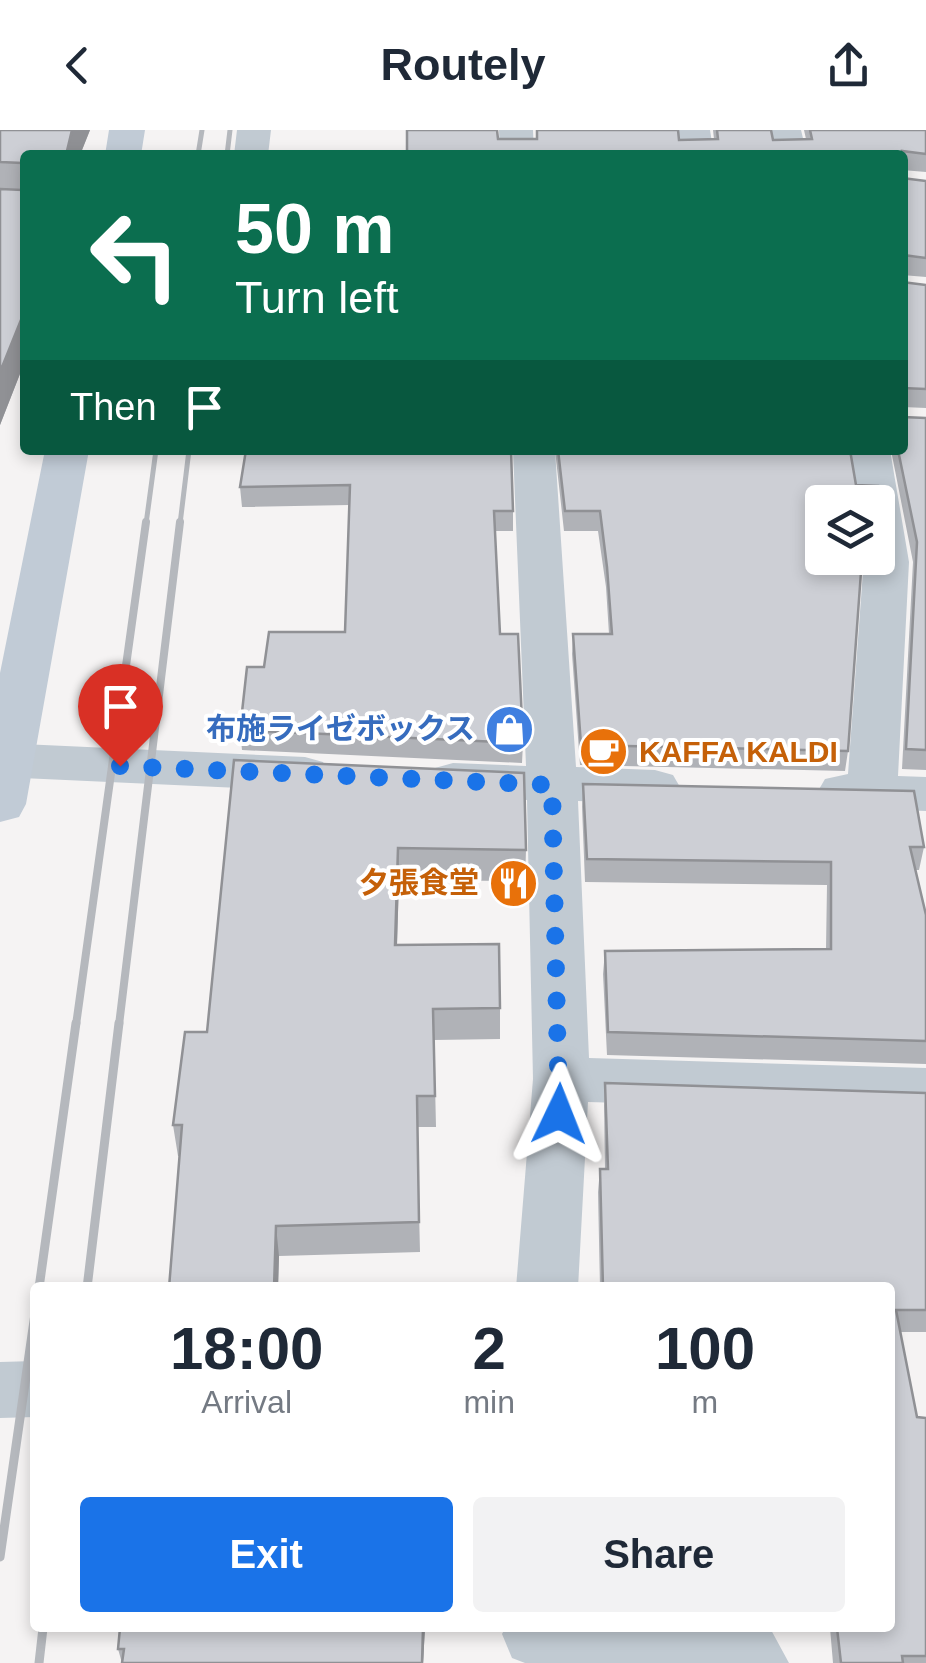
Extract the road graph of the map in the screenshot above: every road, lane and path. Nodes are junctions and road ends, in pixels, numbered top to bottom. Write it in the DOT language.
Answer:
graph roads {
  1 [pos="66,455"];
  2 [pos="534,455"];
  3 [pos="870,455"];
  4 [pos="874,485"];
  5 [pos="886,575"];
  6 [pos="3,775"];
  7 [pos="356,776"];
  8 [pos="415,778"];
  9 [pos="552,785"];
  10 [pos="703,788"];
  11 [pos="797,790"];
  12 [pos="872,792"];
  13 [pos="926,794"];
  14 [pos="562,1079"];
  15 [pos="926,1090"];
  16 [pos="547,1282"];
  17 [pos="30,1388"];
  18 [pos="0,1390"];
  19 [pos="536,1642"];
  20 [pos="754,1663"];
  1 -- 6 [label="street"];
  2 -- 9 [label="street"];
  3 -- 4 [label="street"];
  5 -- 12 [label="street"];
  6 -- 7 [label="street"];
  8 -- 9 [label="street"];
  9 -- 10 [label="street"];
  9 -- 14 [label="street"];
  11 -- 12 [label="street"];
  12 -- 13 [label="street"];
  14 -- 15 [label="street"];
  14 -- 16 [label="street"];
  17 -- 18 [label="street"];
  19 -- 20 [label="street"];
}
